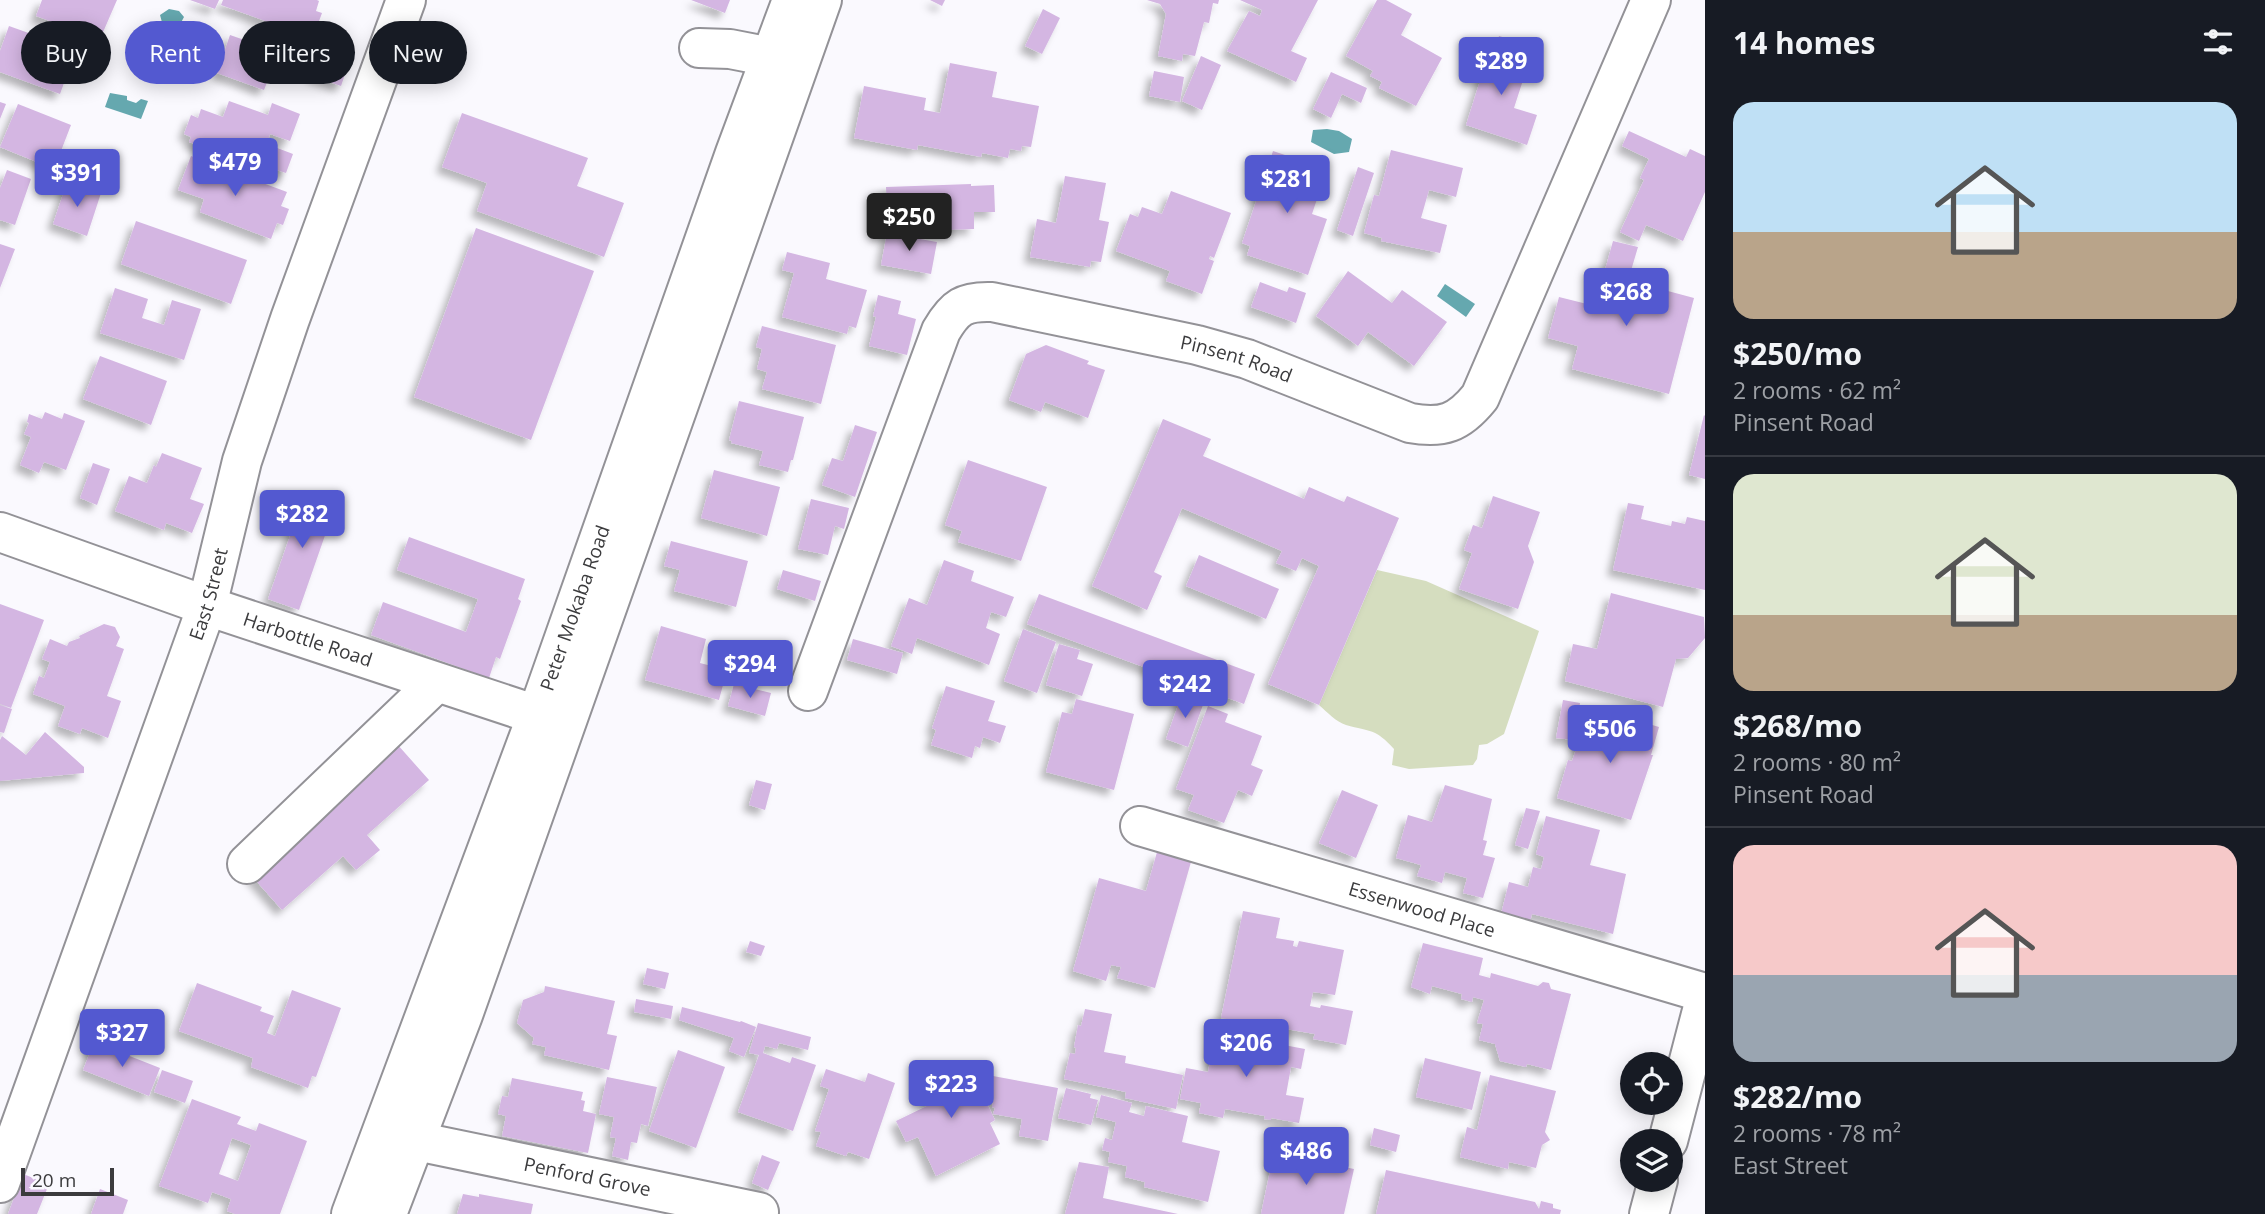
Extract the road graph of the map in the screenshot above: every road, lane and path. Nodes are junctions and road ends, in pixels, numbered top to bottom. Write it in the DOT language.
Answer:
graph roads {
  1 [pos="406,0"];
  2 [pos="792,0"];
  3 [pos="822,0"];
  4 [pos="1651,0"];
  5 [pos="699,48"];
  6 [pos="771,57"];
  7 [pos="0,532"];
  8 [pos="207,606"];
  9 [pos="436,683"];
  10 [pos="808,691"];
  11 [pos="537,715"];
  12 [pos="1140,826"];
  13 [pos="247,864"];
  14 [pos="474,932"];
  15 [pos="1705,993"];
  16 [pos="1705,999"];
  17 [pos="1671,1129"];
  18 [pos="416,1140"];
  19 [pos="0,1183"];
  20 [pos="1655,1192"];
  21 [pos="759,1212"];
  22 [pos="351,1214"];
  23 [pos="387,1214"];
  24 [pos="1649,1214"];
  1 -- 8 [label="street, East Street"];
  2 -- 6 [label="street, Peter Mokaba Road"];
  3 -- 14 [label="street, Peter Mokaba Road"];
  4 -- 10 [label="street, Pinsent Road"];
  5 -- 6 [label="street"];
  6 -- 11 [label="street, Peter Mokaba Road"];
  7 -- 8 [label="street, Harbottle Road"];
  8 -- 9 [label="street, Harbottle Road"];
  8 -- 19 [label="street, East Street"];
  9 -- 11 [label="street, Harbottle Road"];
  9 -- 13 [label="street"];
  11 -- 14 [label="street, Peter Mokaba Road"];
  12 -- 15 [label="street, Essenwood Place"];
  14 -- 18 [label="street, Peter Mokaba Road"];
  14 -- 22 [label="street, Peter Mokaba Road"];
  16 -- 17 [label="street"];
  18 -- 21 [label="street, Penford Grove"];
  18 -- 23 [label="street, Peter Mokaba Road"];
  20 -- 24 [label="street"];
}
